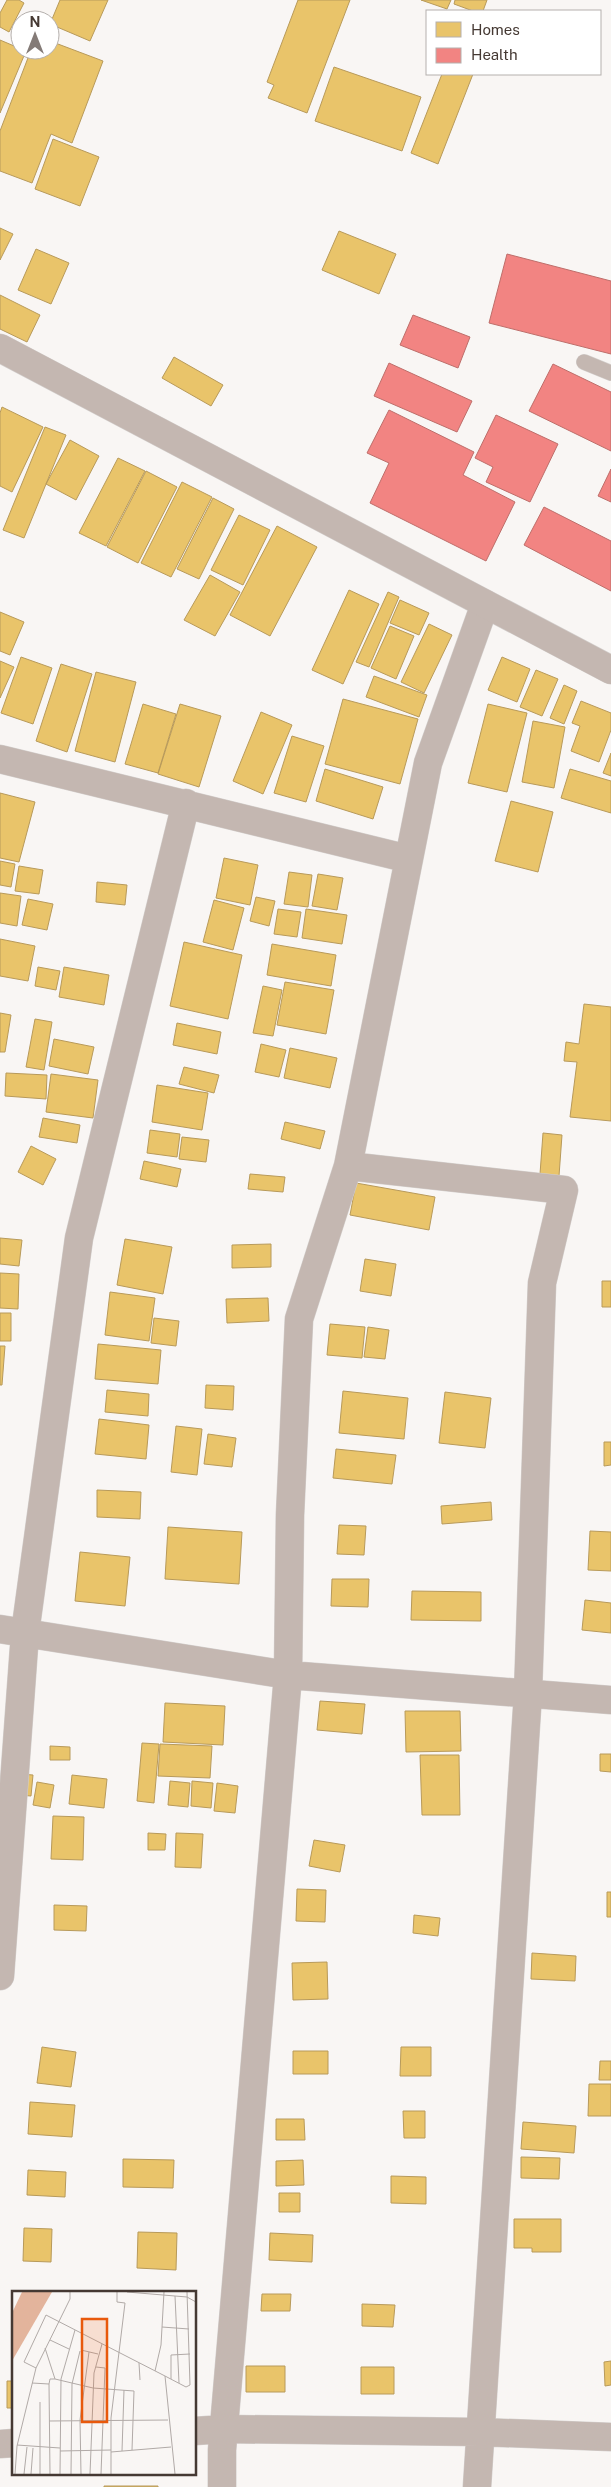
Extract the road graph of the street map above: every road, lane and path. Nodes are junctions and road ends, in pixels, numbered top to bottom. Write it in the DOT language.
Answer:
graph roads {
  1 [pos="0,348"];
  2 [pos="584,362"];
  3 [pos="611,374"];
  4 [pos="485,604"];
  5 [pos="611,670"];
  6 [pos="0,759"];
  7 [pos="186,803"];
  8 [pos="409,859"];
  9 [pos="348,1166"];
  10 [pos="12,1630"];
  11 [pos="288,1675"];
  12 [pos="528,1694"];
  13 [pos="611,1700"];
  14 [pos="0,1976"];
  15 [pos="224,2429"];
  16 [pos="196,2431"];
  17 [pos="479,2432"];
  18 [pos="611,2437"];
  19 [pos="222,2487"];
  20 [pos="477,2487"];
  1 -- 4 [label="street"];
  2 -- 3 [label="lane"];
  4 -- 5 [label="street"];
  4 -- 8 [label="street"];
  6 -- 7 [label="street"];
  7 -- 8 [label="street"];
  7 -- 10 [label="street"];
  8 -- 9 [label="street"];
  9 -- 11 [label="street"];
  9 -- 12 [label="street"];
  10 -- 11 [label="street"];
  10 -- 14 [label="street"];
  11 -- 12 [label="street"];
  11 -- 15 [label="street"];
  12 -- 13 [label="street"];
  12 -- 17 [label="street"];
  15 -- 16 [label="street"];
  15 -- 17 [label="street"];
  15 -- 19 [label="street"];
  17 -- 18 [label="street"];
  17 -- 20 [label="street"];
}
